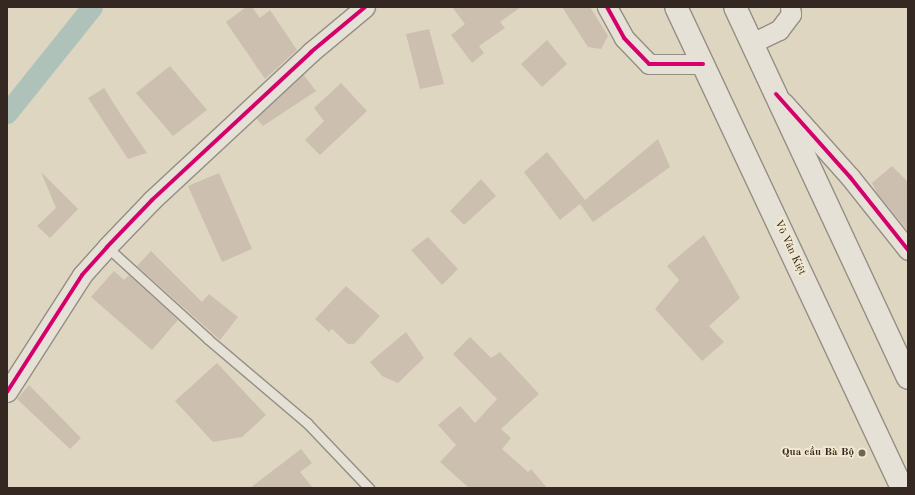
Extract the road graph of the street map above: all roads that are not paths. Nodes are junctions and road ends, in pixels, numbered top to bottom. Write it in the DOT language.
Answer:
graph roads {
  1 [pos="365,7"];
  2 [pos="607,7"];
  3 [pos="676,7"];
  4 [pos="735,7"];
  5 [pos="790,7"];
  6 [pos="752,43"];
  7 [pos="703,64"];
  8 [pos="776,94"];
  9 [pos="107,247"];
  10 [pos="908,250"];
  11 [pos="908,378"];
  12 [pos="7,392"];
  13 [pos="369,488"];
  14 [pos="902,488"];
  1 -- 9 [label="street"];
  2 -- 7 [label="street"];
  3 -- 7 [label="main road, Võ Văn Kiệt"];
  4 -- 6 [label="main road"];
  5 -- 6 [label="street"];
  6 -- 8 [label="main road"];
  7 -- 14 [label="main road, Võ Văn Kiệt"];
  8 -- 10 [label="street"];
  8 -- 11 [label="main road"];
  9 -- 12 [label="street"];
  9 -- 13 [label="lane"];
}
